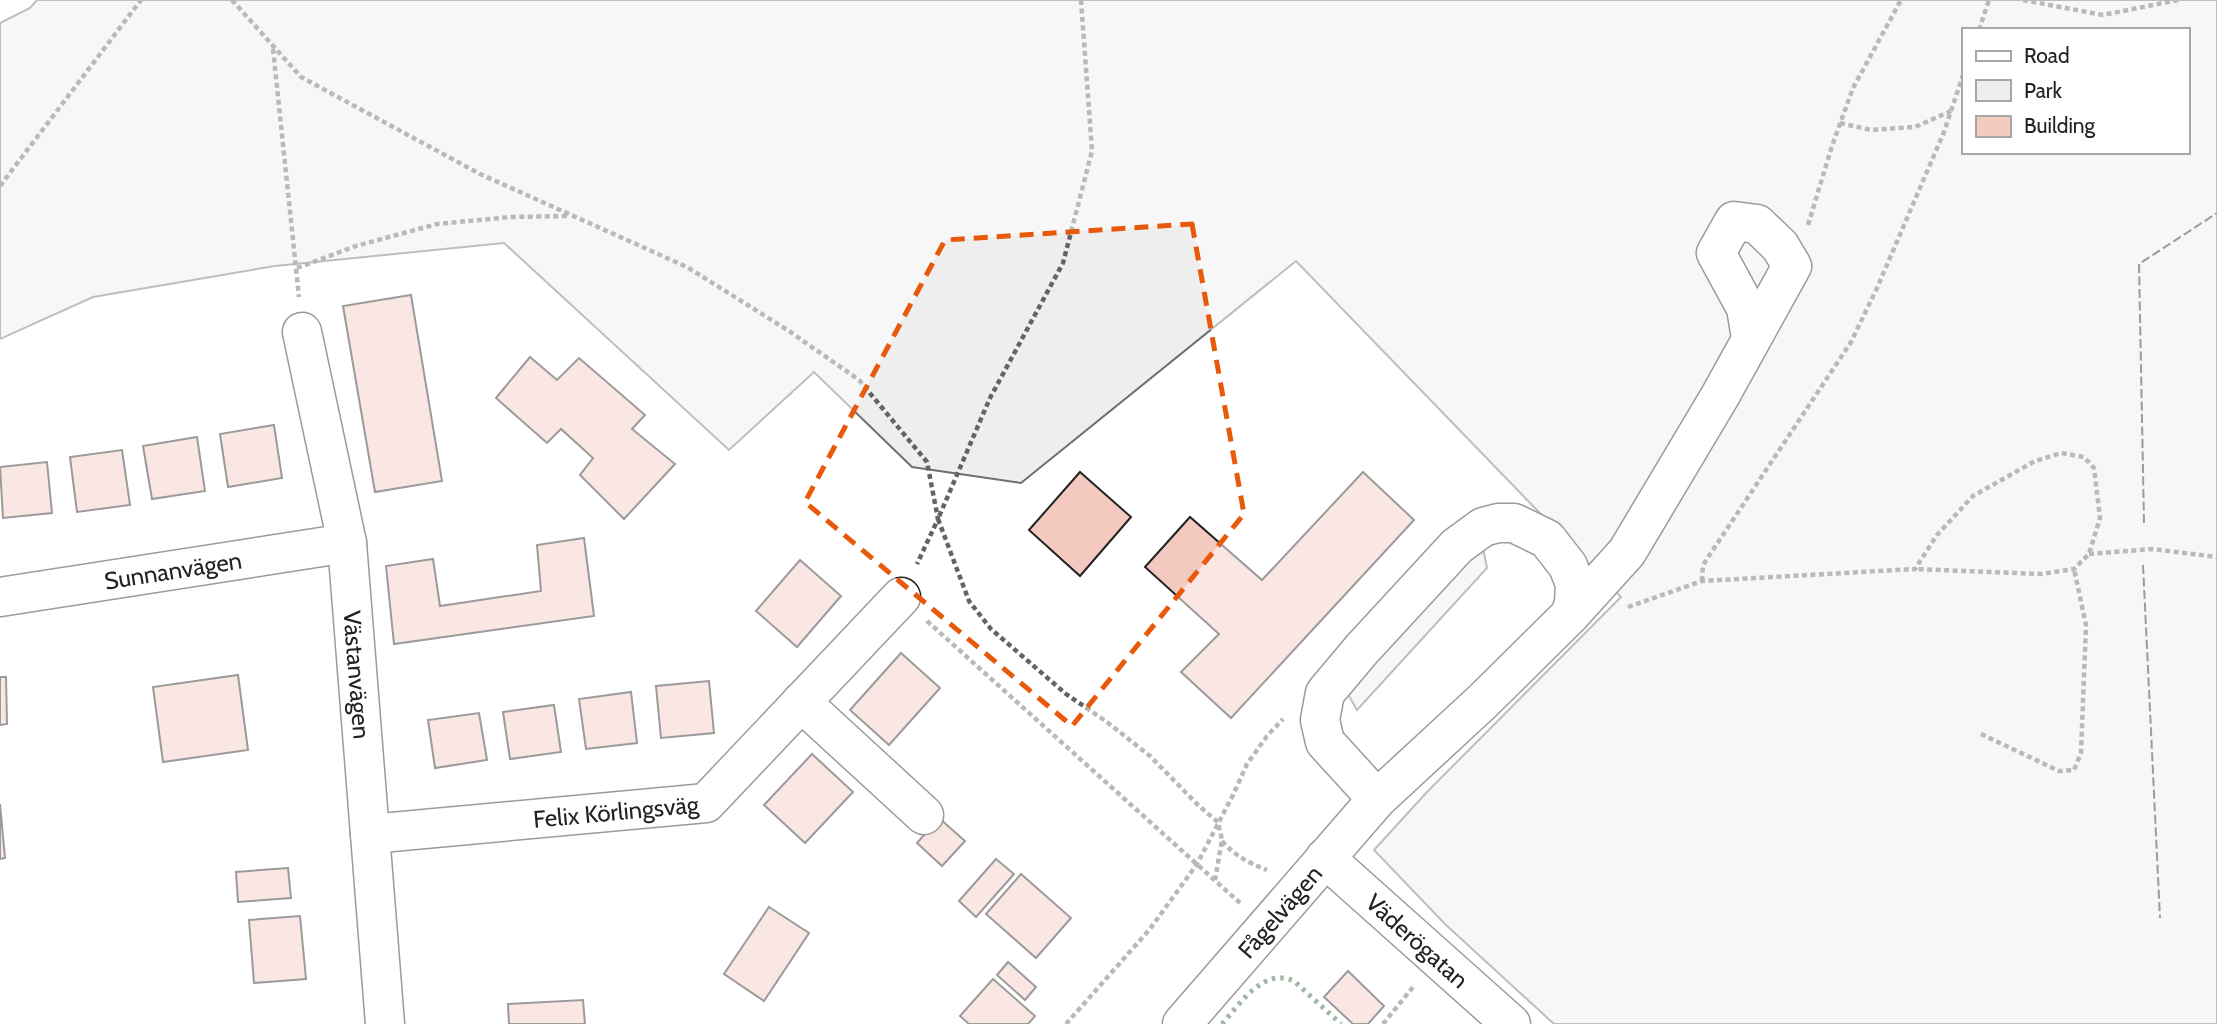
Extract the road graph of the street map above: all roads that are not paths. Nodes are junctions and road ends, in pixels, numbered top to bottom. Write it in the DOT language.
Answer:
graph roads {
  1 [pos="302,331"];
  2 [pos="1751,338"];
  3 [pos="347,543"];
  4 [pos="0,597"];
  5 [pos="901,597"];
  6 [pos="1570,615"];
  7 [pos="801,702"];
  8 [pos="1377,799"];
  9 [pos="924,815"];
  10 [pos="370,834"];
  11 [pos="1317,868"];
  12 [pos="385,1024"];
  13 [pos="1182,1024"];
  14 [pos="1510,1024"];
  1 -- 3 [label="street, Västanvägen"];
  2 -- 2 [label="street, Fågelvägen"];
  2 -- 6 [label="street, Fågelvägen"];
  3 -- 4 [label="street, Sunnanvägen"];
  3 -- 10 [label="street, Västanvägen"];
  5 -- 7 [label="street, Felix Körlingsväg"];
  6 -- 8 [label="street, Fågelvägen"];
  6 -- 8 [label="street"];
  7 -- 9 [label="street"];
  7 -- 10 [label="street, Felix Körlingsväg"];
  8 -- 11 [label="street, Fågelvägen"];
  10 -- 12 [label="street, Västanvägen"];
  11 -- 13 [label="street, Fågelvägen"];
  11 -- 14 [label="street, Väderögatan"];
}
